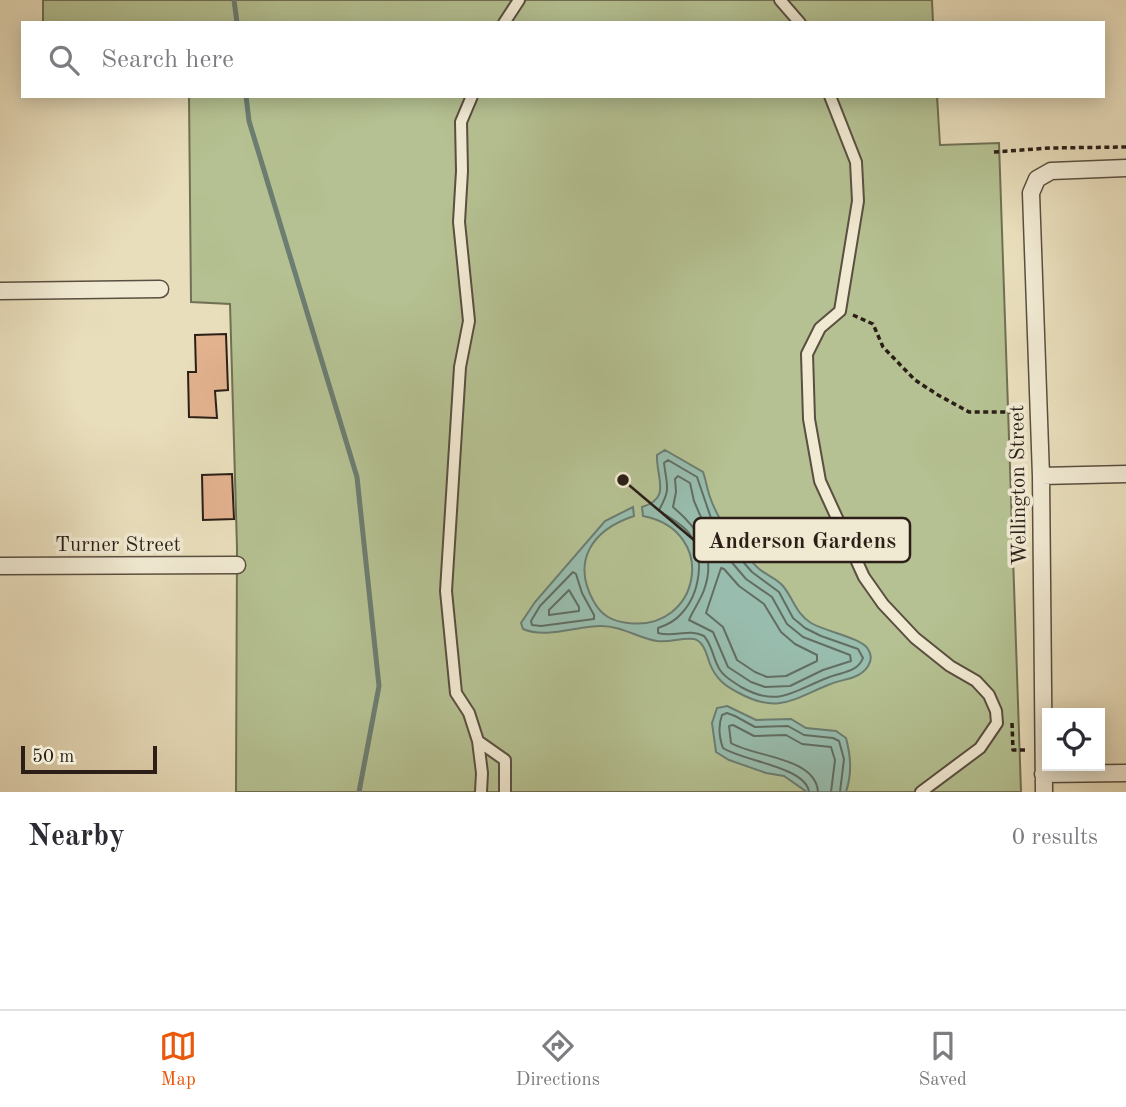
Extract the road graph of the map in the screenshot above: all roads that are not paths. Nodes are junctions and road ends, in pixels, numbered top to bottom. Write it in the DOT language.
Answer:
graph roads {
  1 [pos="519,0"];
  2 [pos="780,0"];
  3 [pos="505,21"];
  4 [pos="798,21"];
  5 [pos="471,98"];
  6 [pos="831,98"];
  7 [pos="1126,169"];
  8 [pos="160,289"];
  9 [pos="0,291"];
  10 [pos="1126,474"];
  11 [pos="1041,476"];
  12 [pos="237,565"];
  13 [pos="0,566"];
  14 [pos="478,740"];
  15 [pos="1126,773"];
  16 [pos="1043,774"];
  17 [pos="481,792"];
  18 [pos="505,792"];
  19 [pos="921,792"];
  20 [pos="1044,792"];
  1 -- 3 [label="street"];
  2 -- 4 [label="street"];
  5 -- 14 [label="street"];
  6 -- 19 [label="street"];
  7 -- 11 [label="street, Wellington Street"];
  8 -- 9 [label="street"];
  10 -- 11 [label="street"];
  11 -- 16 [label="street, Wellington Street"];
  12 -- 13 [label="street, Turner Street"];
  14 -- 17 [label="street"];
  14 -- 18 [label="street"];
  15 -- 16 [label="street"];
  16 -- 20 [label="street, Wellington Street"];
}
